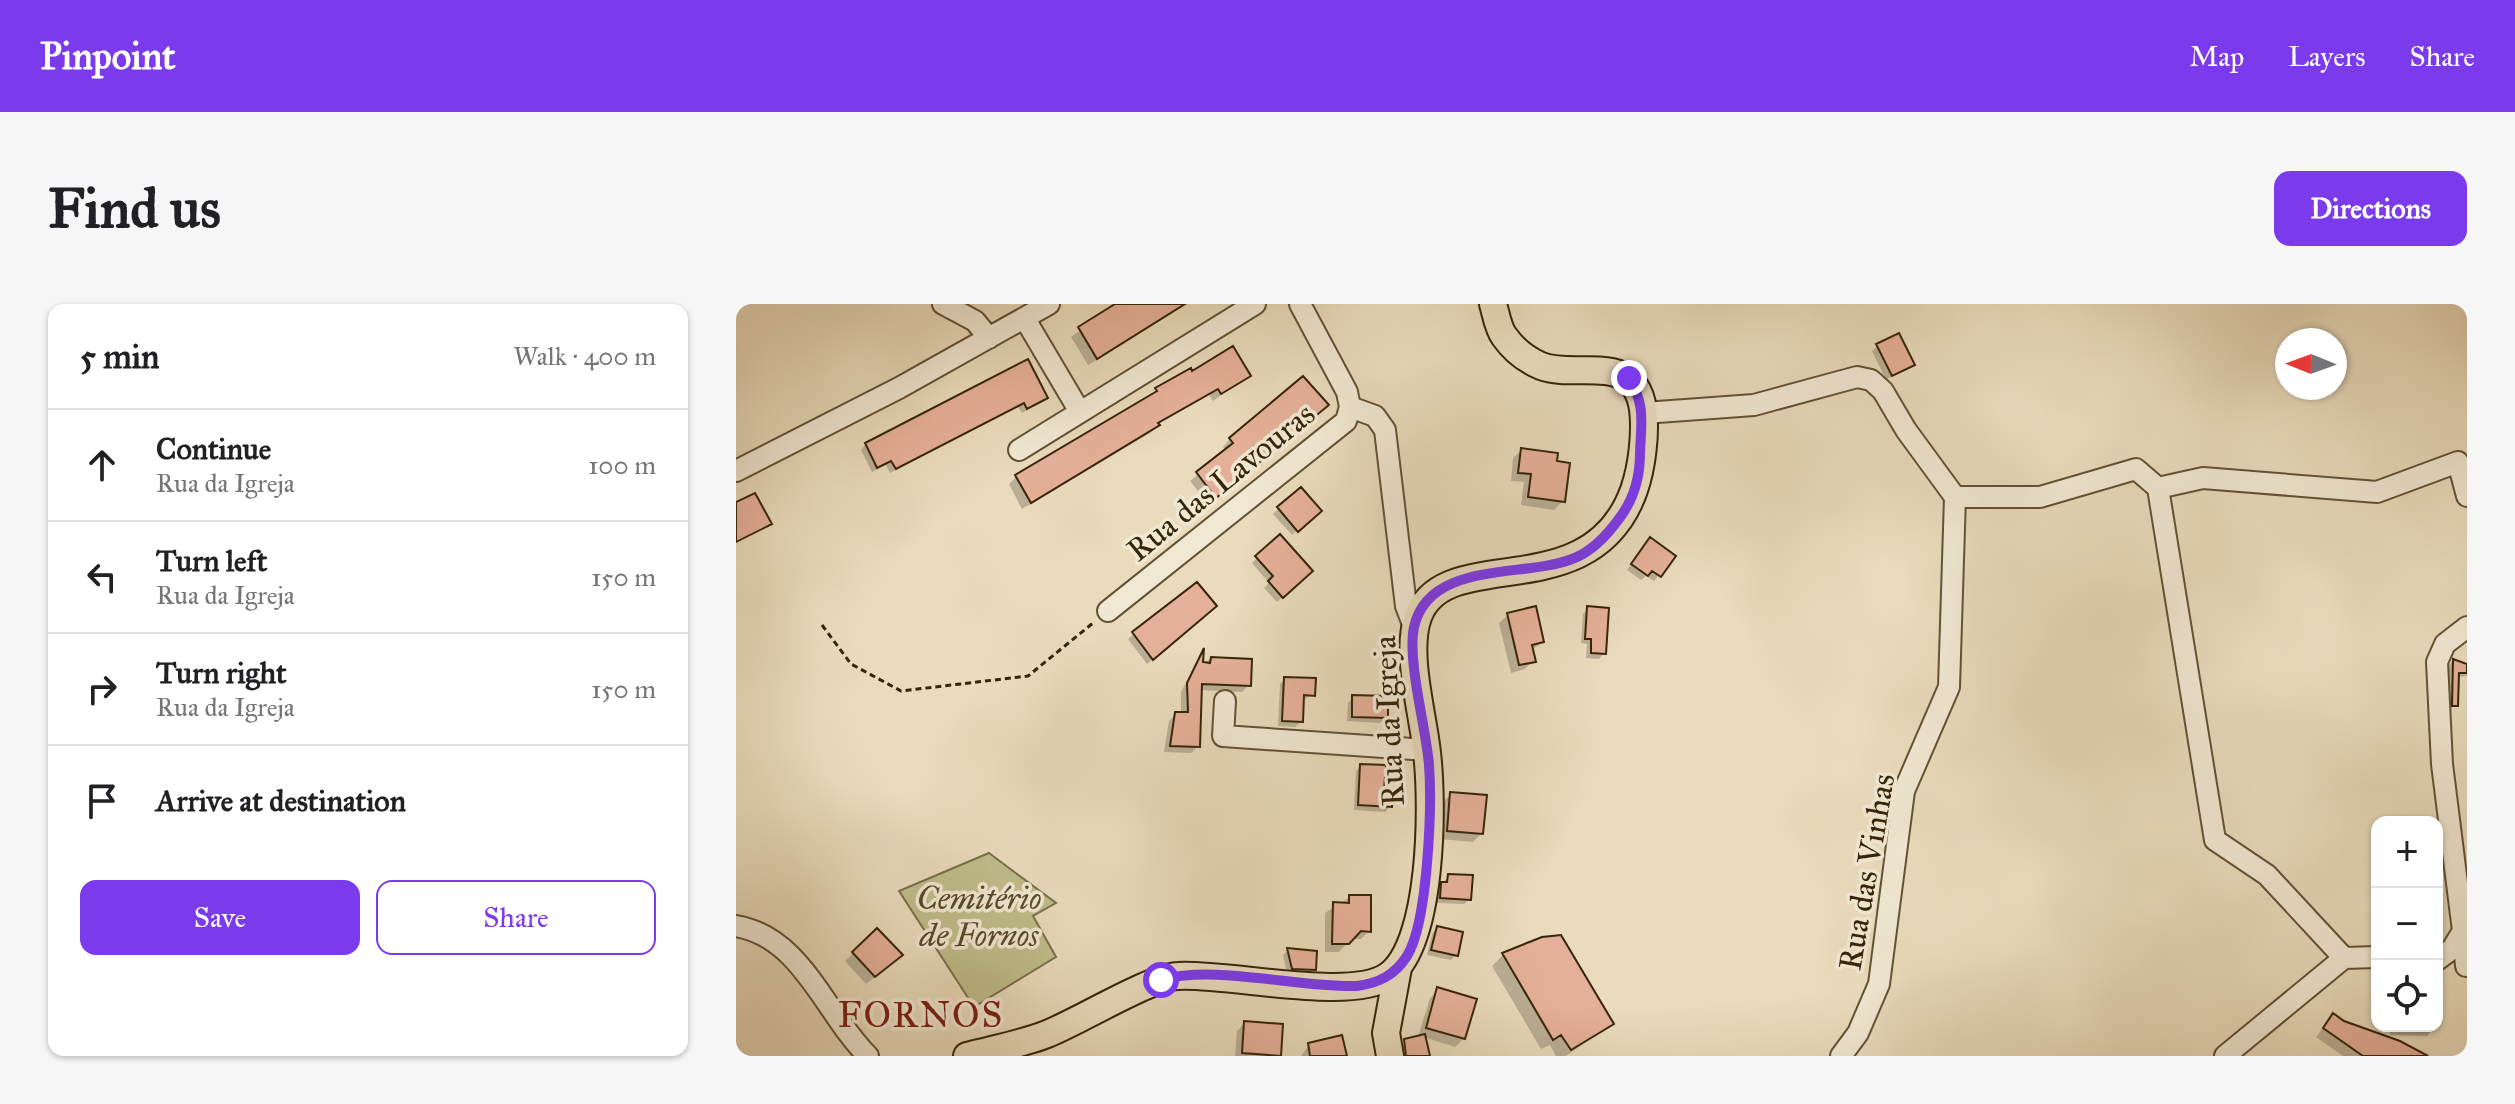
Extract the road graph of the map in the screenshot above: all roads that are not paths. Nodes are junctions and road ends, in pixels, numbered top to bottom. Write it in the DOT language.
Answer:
graph roads {
  1 [pos="943,304"];
  2 [pos="1049,304"];
  3 [pos="1255,304"];
  4 [pos="1300,304"];
  5 [pos="1493,304"];
  6 [pos="1025,319"];
  7 [pos="989,338"];
  8 [pos="1350,407"];
  9 [pos="1080,412"];
  10 [pos="1644,413"];
  11 [pos="1019,450"];
  12 [pos="736,471"];
  13 [pos="2158,488"];
  14 [pos="2467,496"];
  15 [pos="1955,497"];
  16 [pos="1108,611"];
  17 [pos="1414,627"];
  18 [pos="2467,627"];
  19 [pos="1225,701"];
  20 [pos="1427,750"];
  21 [pos="736,926"];
  22 [pos="2463,931"];
  23 [pos="2443,956"];
  24 [pos="2371,957"];
  25 [pos="2344,958"];
  26 [pos="2443,961"];
  27 [pos="2467,967"];
  28 [pos="1398,968"];
  29 [pos="1357,986"];
  30 [pos="1388,1045"];
  31 [pos="868,1056"];
  32 [pos="967,1056"];
  33 [pos="1841,1056"];
  34 [pos="2225,1056"];
  1 -- 7 [label="street"];
  2 -- 6 [label="street"];
  3 -- 9 [label="street"];
  4 -- 8 [label="street, Rua das Lavouras"];
  5 -- 10 [label="main road, Rua da Igreja"];
  6 -- 7 [label="street"];
  6 -- 9 [label="street"];
  7 -- 12 [label="street"];
  8 -- 16 [label="street, Rua das Lavouras"];
  8 -- 17 [label="street"];
  9 -- 11 [label="street"];
  10 -- 15 [label="street"];
  10 -- 17 [label="main road, Rua da Igreja"];
  13 -- 14 [label="street"];
  13 -- 15 [label="street"];
  13 -- 25 [label="street"];
  15 -- 33 [label="street, Rua das Vinhas"];
  17 -- 20 [label="main road, Rua da Igreja"];
  18 -- 22 [label="street"];
  19 -- 20 [label="street"];
  20 -- 28 [label="main road, Rua da Igreja"];
  21 -- 31 [label="street"];
  22 -- 23 [label="street"];
  22 -- 27 [label="street"];
  24 -- 25 [label="street"];
  25 -- 34 [label="street"];
  26 -- 27 [label="street"];
  28 -- 29 [label="main road"];
  28 -- 30 [label="main road, Rua da Igreja"];
  29 -- 30 [label="main road"];
  29 -- 32 [label="main road"];
}
